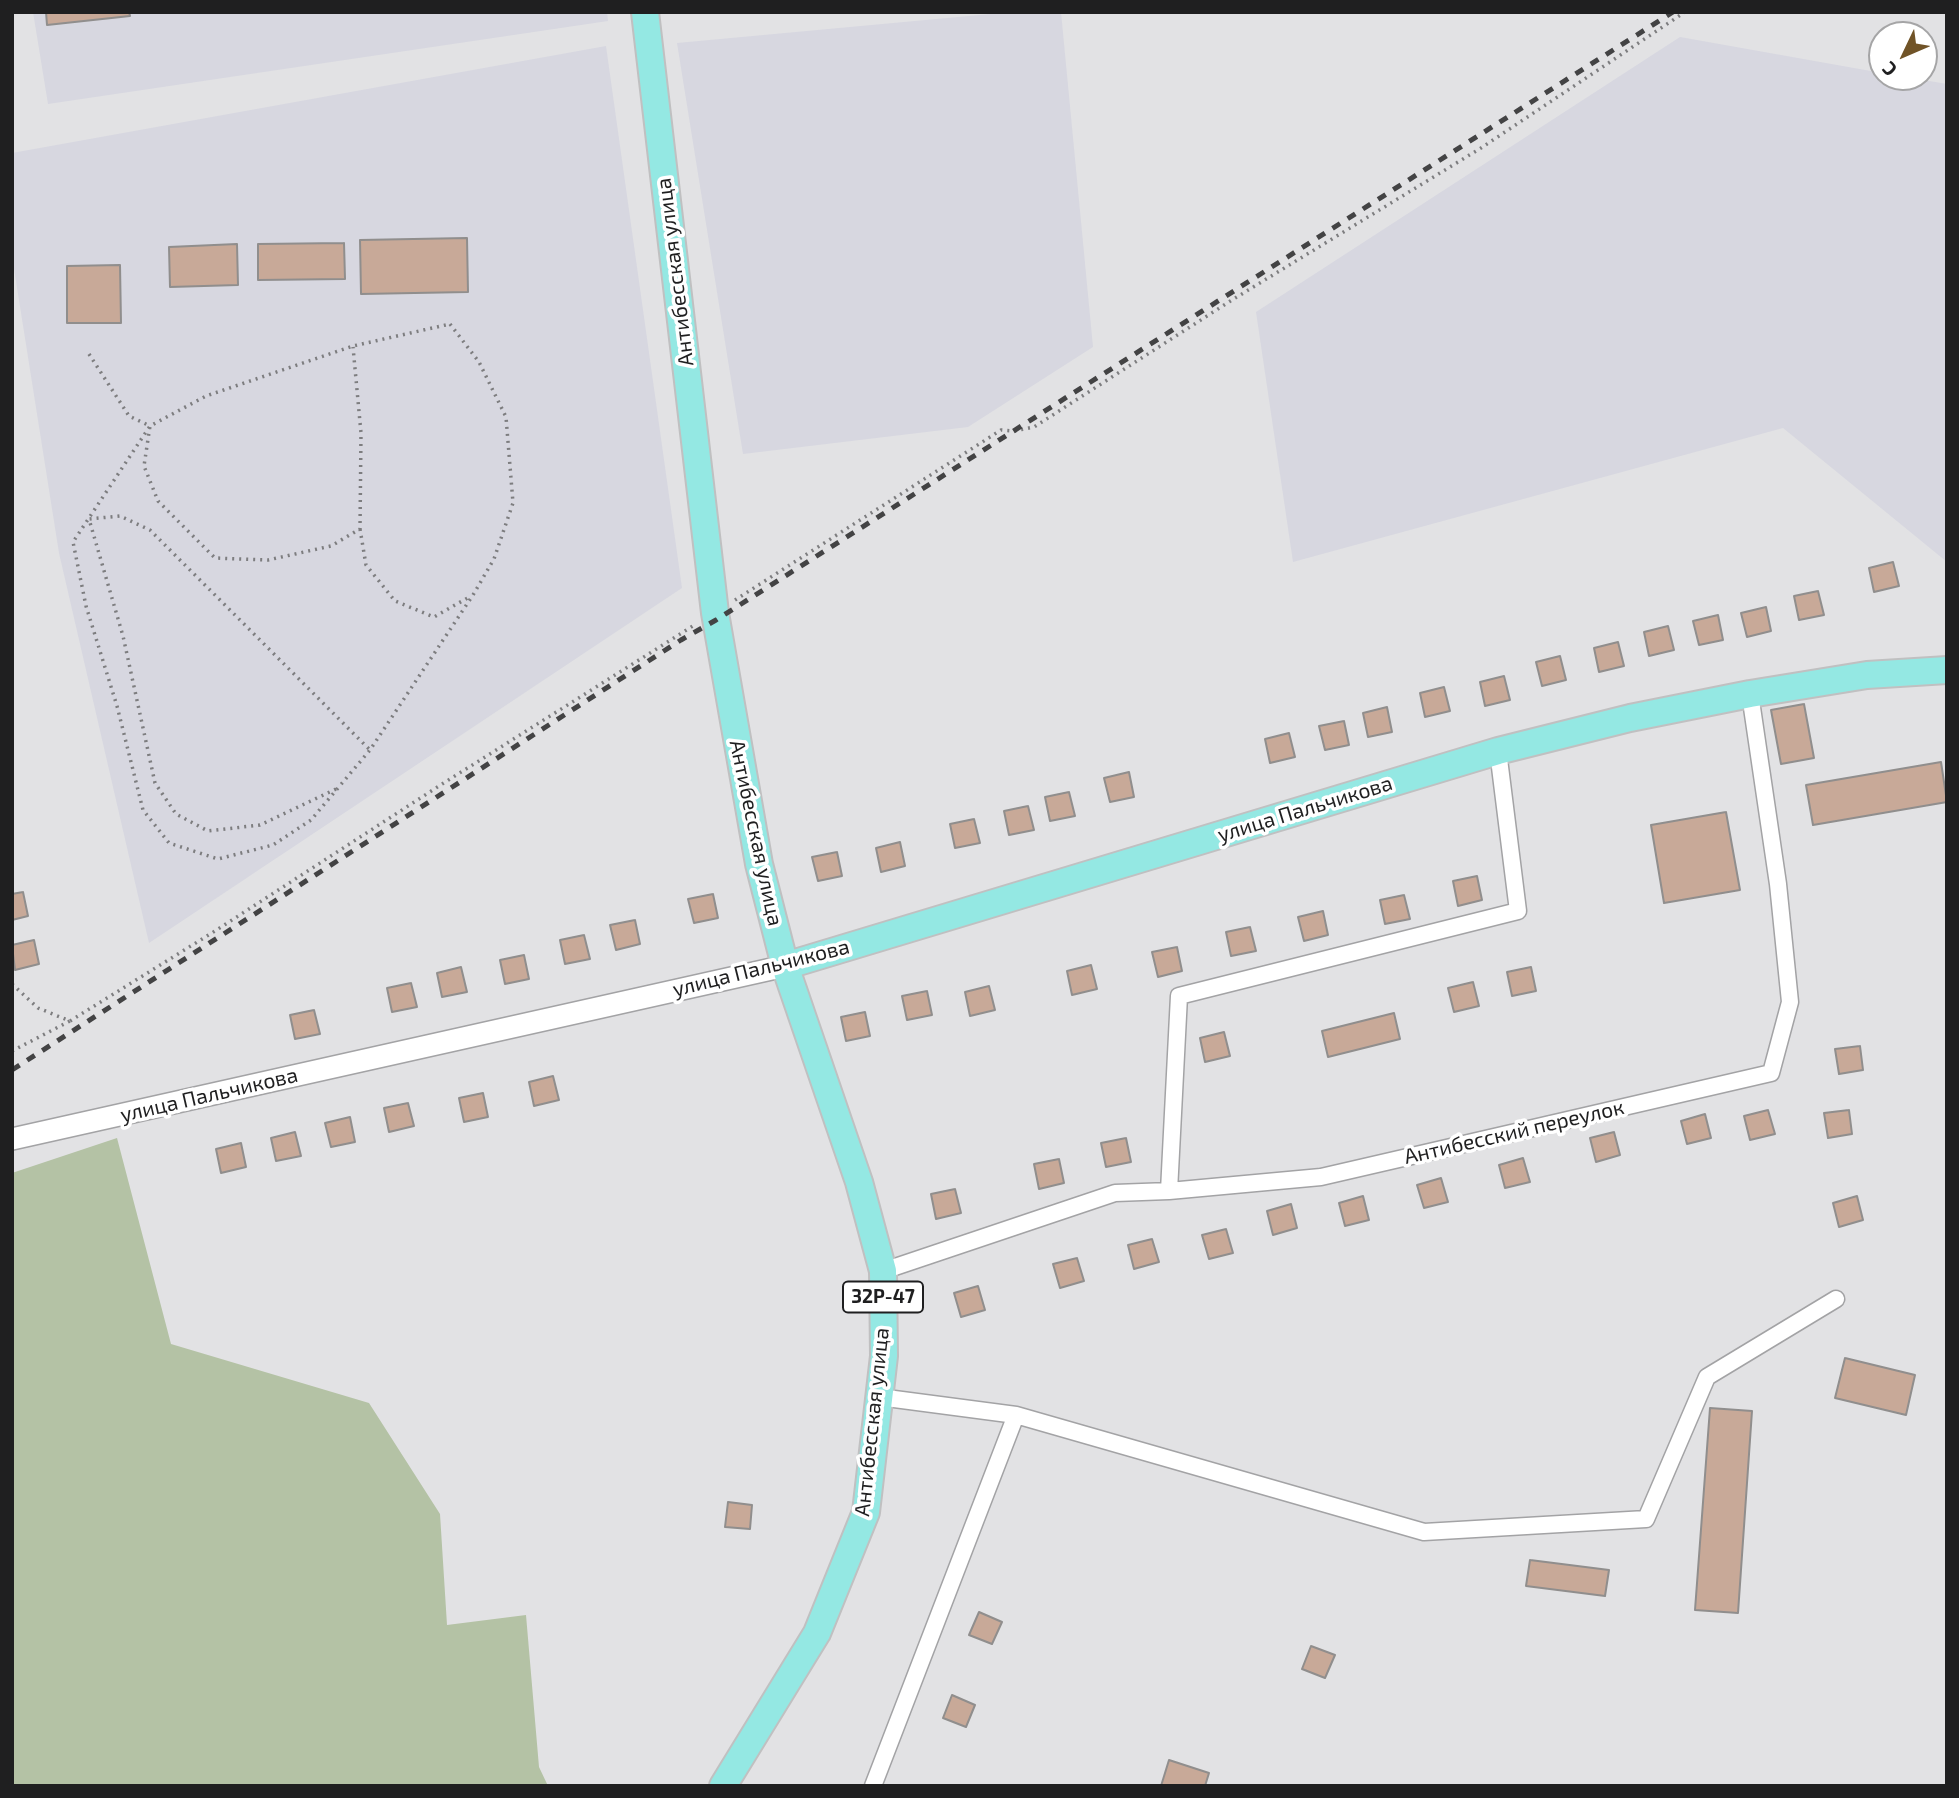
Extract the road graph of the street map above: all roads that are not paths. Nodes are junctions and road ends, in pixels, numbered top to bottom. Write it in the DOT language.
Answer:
graph roads {
  1 [pos="645,12"];
  2 [pos="1947,670"];
  3 [pos="1750,694"];
  4 [pos="1497,751"];
  5 [pos="785,966"];
  6 [pos="12,1139"];
  7 [pos="1169,1191"];
  8 [pos="883,1271"];
  9 [pos="1836,1298"];
  10 [pos="879,1397"];
  11 [pos="1016,1415"];
  12 [pos="723,1786"];
  13 [pos="873,1786"];
  1 -- 5 [label="main road, Антибесская улица"];
  2 -- 3 [label="main road, улица Пальчикова"];
  3 -- 4 [label="main road, улица Пальчикова"];
  3 -- 7 [label="street, Антибесский переулок"];
  4 -- 5 [label="main road, улица Пальчикова"];
  4 -- 7 [label="street"];
  5 -- 6 [label="street, улица Пальчикова"];
  5 -- 8 [label="main road, Антибесская улица / 32Р-47"];
  7 -- 8 [label="street, Антибесский переулок"];
  8 -- 10 [label="main road, Антибесская улица / 32Р-47"];
  9 -- 11 [label="street"];
  10 -- 11 [label="street"];
  10 -- 12 [label="main road, Антибесская улица / 32Р-47"];
  11 -- 13 [label="street"];
}
